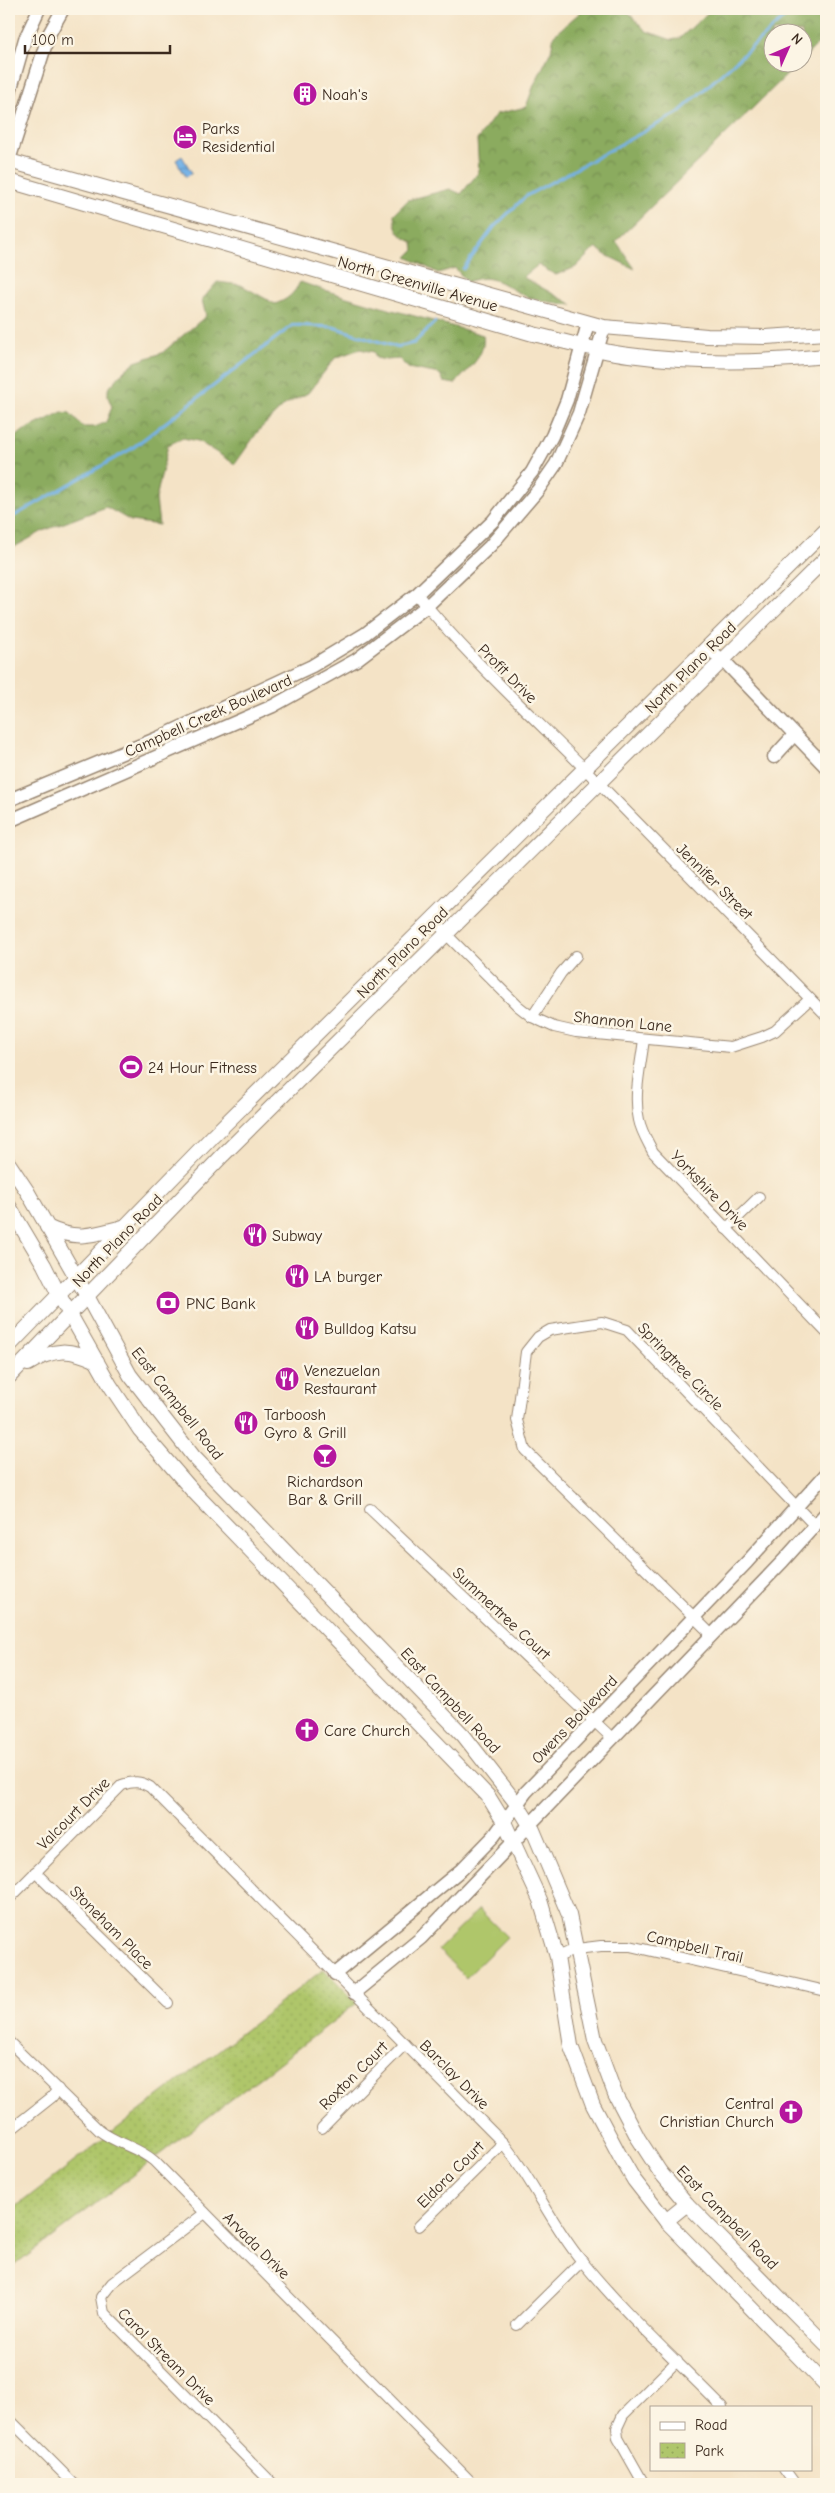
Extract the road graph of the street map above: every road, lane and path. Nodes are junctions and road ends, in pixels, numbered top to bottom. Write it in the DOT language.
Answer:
graph roads {
  1 [pos="39,9"];
  2 [pos="63,9"];
  3 [pos="9,95"];
  4 [pos="9,161"];
  5 [pos="9,181"];
  6 [pos="588,323"];
  7 [pos="604,327"];
  8 [pos="826,332"];
  9 [pos="583,346"];
  10 [pos="598,349"];
  11 [pos="826,356"];
  12 [pos="524,483"];
  13 [pos="536,492"];
  14 [pos="826,530"];
  15 [pos="826,558"];
  16 [pos="417,594"];
  17 [pos="427,606"];
  18 [pos="708,649"];
  19 [pos="723,660"];
  20 [pos="312,666"];
  21 [pos="320,680"];
  22 [pos="794,735"];
  23 [pos="774,757"];
  24 [pos="109,759"];
  25 [pos="826,767"];
  26 [pos="583,768"];
  27 [pos="116,773"];
  28 [pos="597,784"];
  29 [pos="9,800"];
  30 [pos="9,821"];
  31 [pos="434,915"];
  32 [pos="445,933"];
  33 [pos="576,956"];
  34 [pos="810,999"];
  35 [pos="826,1015"];
  36 [pos="532,1017"];
  37 [pos="644,1039"];
  38 [pos="212,1137"];
  39 [pos="223,1155"];
  40 [pos="9,1164"];
  41 [pos="759,1197"];
  42 [pos="9,1206"];
  43 [pos="127,1225"];
  44 [pos="48,1227"];
  45 [pos="726,1229"];
  46 [pos="76,1277"];
  47 [pos="59,1295"];
  48 [pos="87,1296"];
  49 [pos="70,1314"];
  50 [pos="826,1332"];
  51 [pos="9,1346"];
  52 [pos="97,1361"];
  53 [pos="10,1375"];
  54 [pos="826,1474"];
  55 [pos="229,1494"];
  56 [pos="797,1507"];
  57 [pos="370,1509"];
  58 [pos="212,1511"];
  59 [pos="826,1513"];
  60 [pos="815,1526"];
  61 [pos="332,1600"];
  62 [pos="314,1617"];
  63 [pos="694,1618"];
  64 [pos="712,1635"];
  65 [pos="594,1721"];
  66 [pos="613,1739"];
  67 [pos="142,1783"];
  68 [pos="516,1804"];
  69 [pos="504,1822"];
  70 [pos="529,1823"];
  71 [pos="513,1840"];
  72 [pos="35,1872"];
  73 [pos="9,1899"];
  74 [pos="577,1949"];
  75 [pos="557,1957"];
  76 [pos="335,1974"];
  77 [pos="826,1991"];
  78 [pos="354,1993"];
  79 [pos="168,2004"];
  80 [pos="9,2042"];
  81 [pos="405,2044"];
  82 [pos="58,2089"];
  83 [pos="322,2128"];
  84 [pos="9,2131"];
  85 [pos="503,2143"];
  86 [pos="687,2204"];
  87 [pos="205,2213"];
  88 [pos="666,2221"];
  89 [pos="419,2226"];
  90 [pos="582,2261"];
  91 [pos="517,2326"];
  92 [pos="826,2345"];
  93 [pos="677,2361"];
  94 [pos="826,2385"];
  95 [pos="721,2406"];
  96 [pos="9,2419"];
  97 [pos="785,2470"];
  98 [pos="74,2484"];
  99 [pos="273,2484"];
  100 [pos="473,2484"];
  101 [pos="644,2484"];
  102 [pos="795,2484"];
  1 -- 3 [label="street"];
  2 -- 4 [label="street"];
  4 -- 6 [label="main road, North Greenville Avenue"];
  5 -- 9 [label="main road, North Greenville Avenue"];
  6 -- 7 [label="main road, North Greenville Avenue"];
  6 -- 9 [label="street, Campbell Creek Boulevard"];
  7 -- 8 [label="main road, North Greenville Avenue"];
  7 -- 10 [label="street, Campbell Creek Boulevard"];
  9 -- 10 [label="main road, North Greenville Avenue"];
  9 -- 12 [label="street, Campbell Creek Boulevard"];
  10 -- 11 [label="main road, North Greenville Avenue"];
  10 -- 13 [label="street, Campbell Creek Boulevard"];
  12 -- 13 [label="street"];
  12 -- 16 [label="street, Campbell Creek Boulevard"];
  13 -- 17 [label="street, Campbell Creek Boulevard"];
  14 -- 18 [label="main road, North Plano Road"];
  15 -- 19 [label="main road, North Plano Road"];
  16 -- 17 [label="street, Profit Drive"];
  16 -- 20 [label="street, Campbell Creek Boulevard"];
  17 -- 21 [label="street, Campbell Creek Boulevard"];
  17 -- 26 [label="street, Profit Drive"];
  18 -- 19 [label="street"];
  18 -- 26 [label="main road, North Plano Road"];
  19 -- 22 [label="street"];
  19 -- 28 [label="main road, North Plano Road"];
  20 -- 21 [label="street"];
  20 -- 24 [label="street, Campbell Creek Boulevard"];
  21 -- 27 [label="street, Campbell Creek Boulevard"];
  22 -- 23 [label="street"];
  22 -- 25 [label="street"];
  24 -- 27 [label="street"];
  24 -- 29 [label="street, Campbell Creek Boulevard"];
  26 -- 28 [label="street, Jennifer Street"];
  26 -- 31 [label="main road, North Plano Road"];
  27 -- 30 [label="street, Campbell Creek Boulevard"];
  28 -- 32 [label="main road, North Plano Road"];
  28 -- 34 [label="street, Jennifer Street"];
  31 -- 32 [label="street, Shannon Lane"];
  31 -- 38 [label="main road, North Plano Road"];
  32 -- 36 [label="street, Shannon Lane"];
  32 -- 39 [label="main road, North Plano Road"];
  33 -- 36 [label="street"];
  34 -- 35 [label="street, Jennifer Street"];
  34 -- 37 [label="street, Shannon Lane"];
  36 -- 37 [label="street, Shannon Lane"];
  37 -- 45 [label="street, Yorkshire Drive"];
  38 -- 39 [label="main road"];
  38 -- 43 [label="main road, North Plano Road"];
  39 -- 48 [label="main road, North Plano Road"];
  40 -- 44 [label="main road, East Campbell Road"];
  41 -- 45 [label="street"];
  42 -- 47 [label="main road"];
  43 -- 44 [label="main road"];
  43 -- 46 [label="main road, North Plano Road"];
  44 -- 46 [label="main road, East Campbell Road"];
  45 -- 50 [label="street, Yorkshire Drive"];
  46 -- 47 [label="main road, North Plano Road"];
  46 -- 48 [label="main road, East Campbell Road"];
  47 -- 49 [label="main road"];
  47 -- 51 [label="main road, North Plano Road"];
  48 -- 49 [label="main road, North Plano Road"];
  48 -- 55 [label="main road, East Campbell Road"];
  49 -- 52 [label="main road"];
  49 -- 53 [label="main road, North Plano Road"];
  52 -- 53 [label="main road"];
  52 -- 58 [label="main road"];
  54 -- 56 [label="street, Owens Boulevard"];
  55 -- 58 [label="main road"];
  55 -- 61 [label="main road, East Campbell Road"];
  56 -- 60 [label="street, Springtree Circle"];
  56 -- 63 [label="street, Owens Boulevard"];
  56 -- 63 [label="street, Springtree Circle"];
  57 -- 65 [label="street, Summertree Court"];
  58 -- 62 [label="main road"];
  59 -- 60 [label="street"];
  60 -- 64 [label="street"];
  61 -- 62 [label="main road"];
  61 -- 68 [label="main road, East Campbell Road"];
  62 -- 69 [label="main road"];
  63 -- 64 [label="street, Springtree Circle"];
  63 -- 65 [label="street, Owens Boulevard"];
  64 -- 66 [label="street"];
  65 -- 66 [label="street, Summertree Court"];
  65 -- 68 [label="street, Owens Boulevard"];
  66 -- 70 [label="street"];
  67 -- 72 [label="street, Valcourt Drive"];
  67 -- 76 [label="street, Barclay Drive"];
  68 -- 69 [label="street, Owens Boulevard"];
  68 -- 70 [label="main road, East Campbell Road"];
  69 -- 71 [label="main road"];
  69 -- 76 [label="street, Owens Boulevard"];
  70 -- 71 [label="street"];
  70 -- 74 [label="main road, East Campbell Road"];
  71 -- 75 [label="main road"];
  71 -- 78 [label="street"];
  72 -- 73 [label="street, Valcourt Drive"];
  72 -- 79 [label="street, Stoneham Place"];
  74 -- 75 [label="street, Campbell Trail"];
  74 -- 77 [label="street, Campbell Trail"];
  74 -- 86 [label="main road, East Campbell Road"];
  75 -- 88 [label="main road"];
  76 -- 78 [label="street, Barclay Drive"];
  78 -- 81 [label="street, Barclay Drive"];
  80 -- 82 [label="street, Arvada Drive"];
  81 -- 83 [label="street, Roxton Court"];
  81 -- 85 [label="street, Barclay Drive"];
  82 -- 84 [label="street"];
  82 -- 87 [label="street, Arvada Drive"];
  85 -- 89 [label="street, Eldora Court"];
  85 -- 90 [label="street, Barclay Drive"];
  86 -- 88 [label="main road"];
  86 -- 92 [label="main road, East Campbell Road"];
  87 -- 99 [label="street, Carol Stream Drive"];
  87 -- 100 [label="street, Arvada Drive"];
  88 -- 94 [label="main road"];
  90 -- 91 [label="street"];
  90 -- 93 [label="street, Barclay Drive"];
  93 -- 95 [label="street, Barclay Drive"];
  93 -- 101 [label="street"];
  96 -- 98 [label="street"];
  97 -- 102 [label="street"];
}
